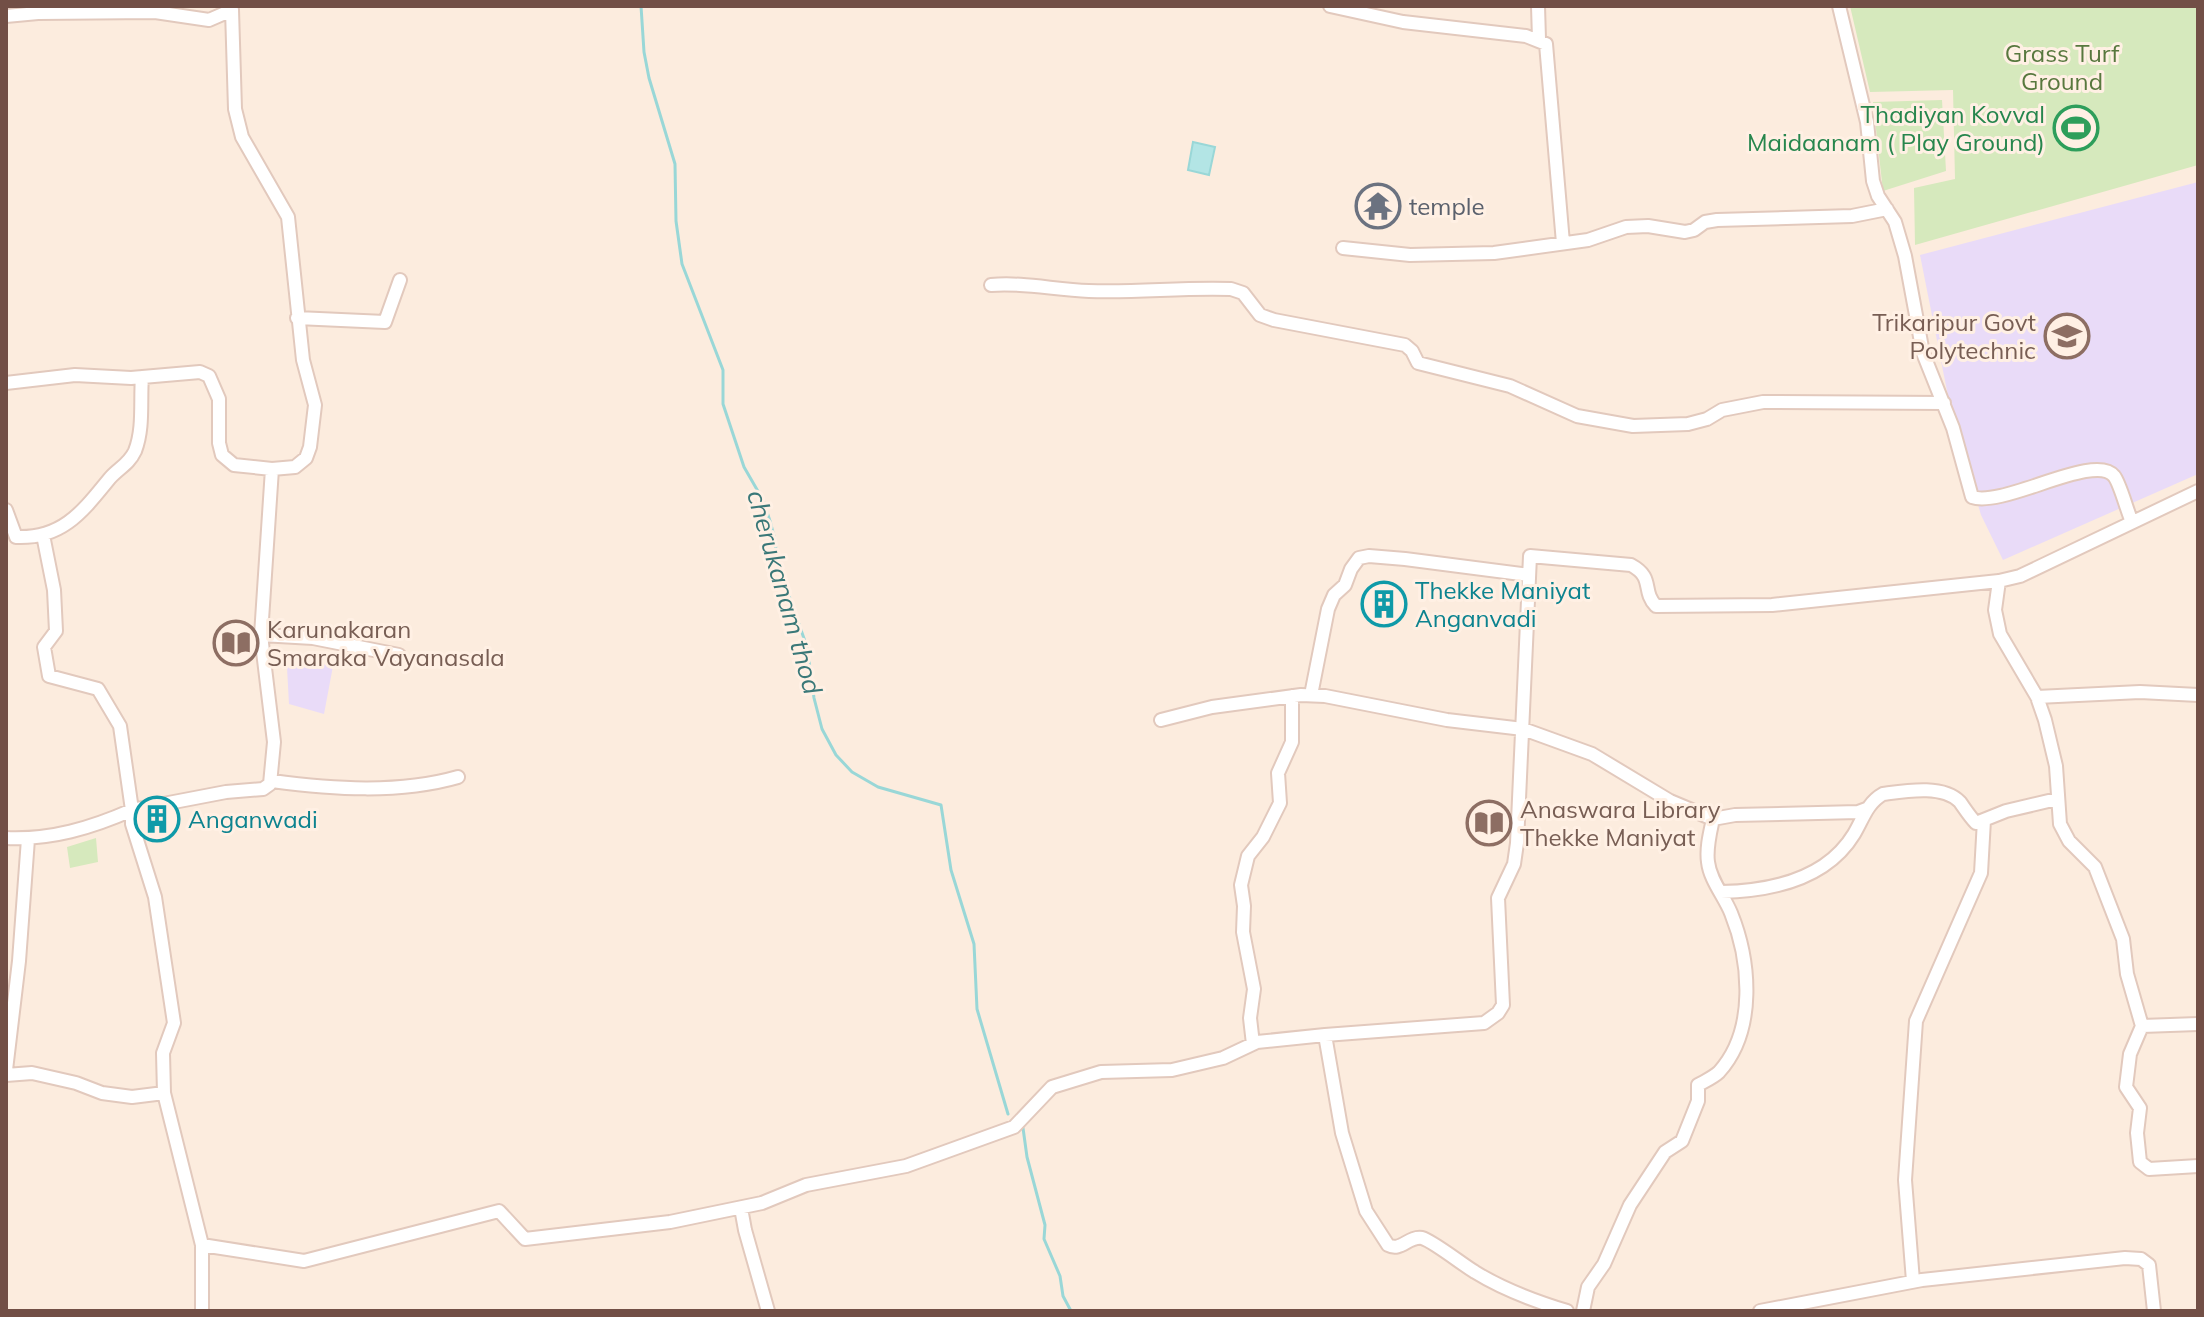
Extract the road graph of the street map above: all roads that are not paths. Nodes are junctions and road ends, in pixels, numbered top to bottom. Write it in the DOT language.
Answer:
graph roads {
  1 [pos="1330,6"];
  2 [pos="1538,6"];
  3 [pos="1839,6"];
  4 [pos="232,8"];
  5 [pos="6,16"];
  6 [pos="1539,39"];
  7 [pos="1887,209"];
  8 [pos="1563,243"];
  9 [pos="1343,248"];
  10 [pos="400,280"];
  11 [pos="991,285"];
  12 [pos="297,318"];
  13 [pos="142,377"];
  14 [pos="6,383"];
  15 [pos="1944,403"];
  16 [pos="272,469"];
  17 [pos="2198,491"];
  18 [pos="6,510"];
  19 [pos="2132,522"];
  20 [pos="43,535"];
  21 [pos="1529,575"];
  22 [pos="1999,581"];
  23 [pos="261,635"];
  24 [pos="399,655"];
  25 [pos="1311,695"];
  26 [pos="2198,695"];
  27 [pos="1292,696"];
  28 [pos="2037,697"];
  29 [pos="1161,720"];
  30 [pos="1523,729"];
  31 [pos="458,777"];
  32 [pos="272,781"];
  33 [pos="2057,799"];
  34 [pos="1866,809"];
  35 [pos="132,810"];
  36 [pos="1713,819"];
  37 [pos="1984,820"];
  38 [pos="6,838"];
  39 [pos="28,839"];
  40 [pos="1721,892"];
  41 [pos="12,963"];
  42 [pos="2198,1024"];
  43 [pos="2142,1026"];
  44 [pos="1325,1035"];
  45 [pos="1253,1044"];
  46 [pos="6,1072"];
  47 [pos="164,1093"];
  48 [pos="2198,1166"];
  49 [pos="741,1208"];
  50 [pos="202,1245"];
  51 [pos="1913,1281"];
  52 [pos="202,1311"];
  53 [pos="768,1311"];
  54 [pos="1567,1311"];
  55 [pos="1583,1311"];
  56 [pos="1760,1311"];
  57 [pos="2154,1311"];
  1 -- 6 [label="street"];
  2 -- 6 [label="street"];
  3 -- 7 [label="street"];
  4 -- 5 [label="street"];
  4 -- 12 [label="street"];
  6 -- 8 [label="street"];
  7 -- 8 [label="street"];
  7 -- 15 [label="street"];
  8 -- 9 [label="street"];
  10 -- 12 [label="street"];
  11 -- 15 [label="street"];
  12 -- 16 [label="street"];
  13 -- 14 [label="street"];
  13 -- 16 [label="street"];
  13 -- 20 [label="street"];
  15 -- 19 [label="street"];
  16 -- 23 [label="street"];
  17 -- 19 [label="street"];
  18 -- 20 [label="street"];
  19 -- 22 [label="street"];
  20 -- 35 [label="street"];
  21 -- 22 [label="street"];
  21 -- 25 [label="street"];
  21 -- 30 [label="street"];
  22 -- 28 [label="street"];
  23 -- 24 [label="street"];
  23 -- 32 [label="street"];
  25 -- 27 [label="street"];
  25 -- 30 [label="street"];
  26 -- 28 [label="street"];
  27 -- 29 [label="street"];
  27 -- 45 [label="street"];
  28 -- 33 [label="street"];
  30 -- 36 [label="street"];
  30 -- 44 [label="street"];
  31 -- 32 [label="street"];
  32 -- 35 [label="street"];
  33 -- 37 [label="street"];
  33 -- 43 [label="street"];
  34 -- 36 [label="street"];
  34 -- 37 [label="street"];
  34 -- 40 [label="street"];
  35 -- 39 [label="street"];
  35 -- 47 [label="street"];
  36 -- 40 [label="street"];
  37 -- 51 [label="street"];
  38 -- 39 [label="street"];
  39 -- 41 [label="street"];
  40 -- 55 [label="street"];
  41 -- 46 [label="street"];
  42 -- 43 [label="street"];
  43 -- 48 [label="street"];
  44 -- 45 [label="street"];
  44 -- 54 [label="street"];
  45 -- 49 [label="street"];
  46 -- 47 [label="street"];
  47 -- 50 [label="street"];
  49 -- 50 [label="street"];
  49 -- 53 [label="street"];
  50 -- 52 [label="street"];
  51 -- 56 [label="street"];
  51 -- 57 [label="street"];
}
